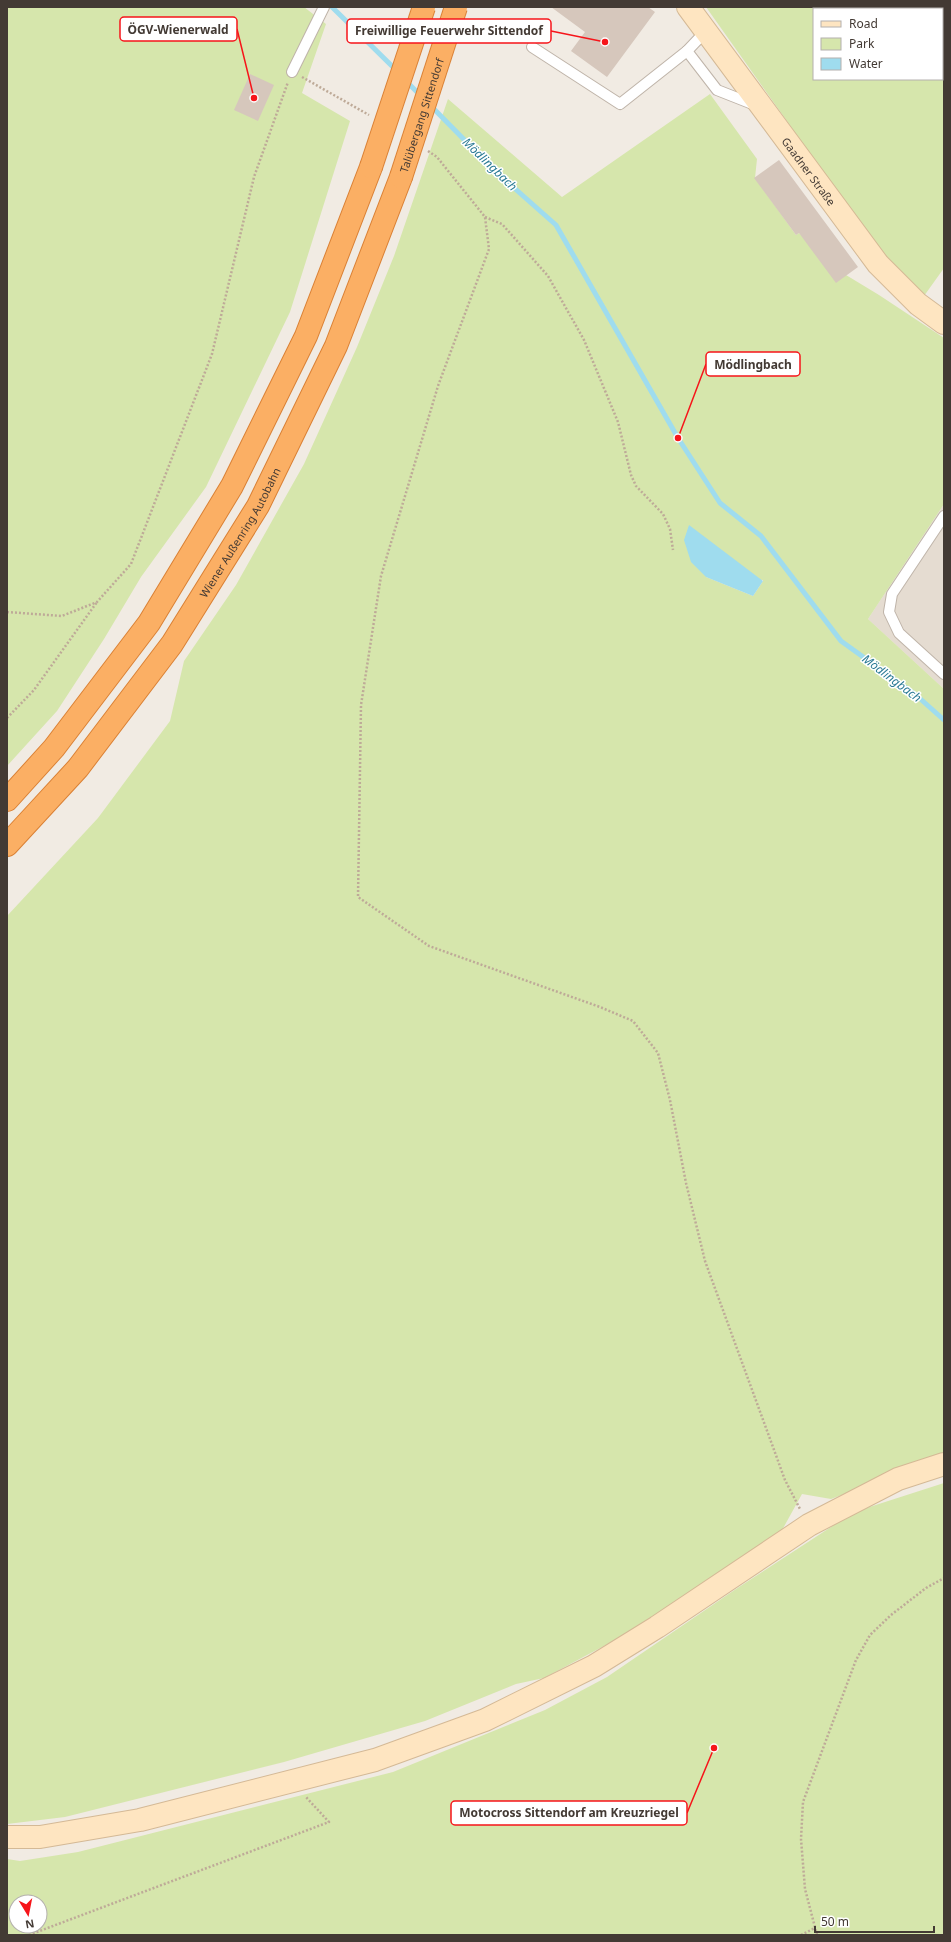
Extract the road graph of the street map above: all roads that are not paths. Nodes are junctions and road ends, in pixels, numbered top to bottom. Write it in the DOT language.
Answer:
graph roads {
  1 [pos="424,7"];
  2 [pos="456,7"];
  3 [pos="688,7"];
  4 [pos="323,10"];
  5 [pos="706,31"];
  6 [pos="532,46"];
  7 [pos="686,51"];
  8 [pos="292,72"];
  9 [pos="762,108"];
  10 [pos="401,177"];
  11 [pos="944,323"];
  12 [pos="944,516"];
  13 [pos="944,674"];
  14 [pos="7,800"];
  15 [pos="7,845"];
  16 [pos="944,1464"];
  17 [pos="7,1837"];
  1 -- 14 [label="highway, bridge"];
  2 -- 10 [label="highway, Talübergang Sittendorf, bridge"];
  3 -- 5 [label="main road, Gaadner Straße"];
  4 -- 8 [label="lane"];
  5 -- 7 [label="lane"];
  5 -- 9 [label="main road, Gaadner Straße"];
  6 -- 7 [label="lane"];
  7 -- 9 [label="lane"];
  9 -- 11 [label="main road, Gaadner Straße"];
  10 -- 15 [label="highway, Wiener Außenring Autobahn"];
  12 -- 13 [label="lane"];
  16 -- 17 [label="main road"];
}
